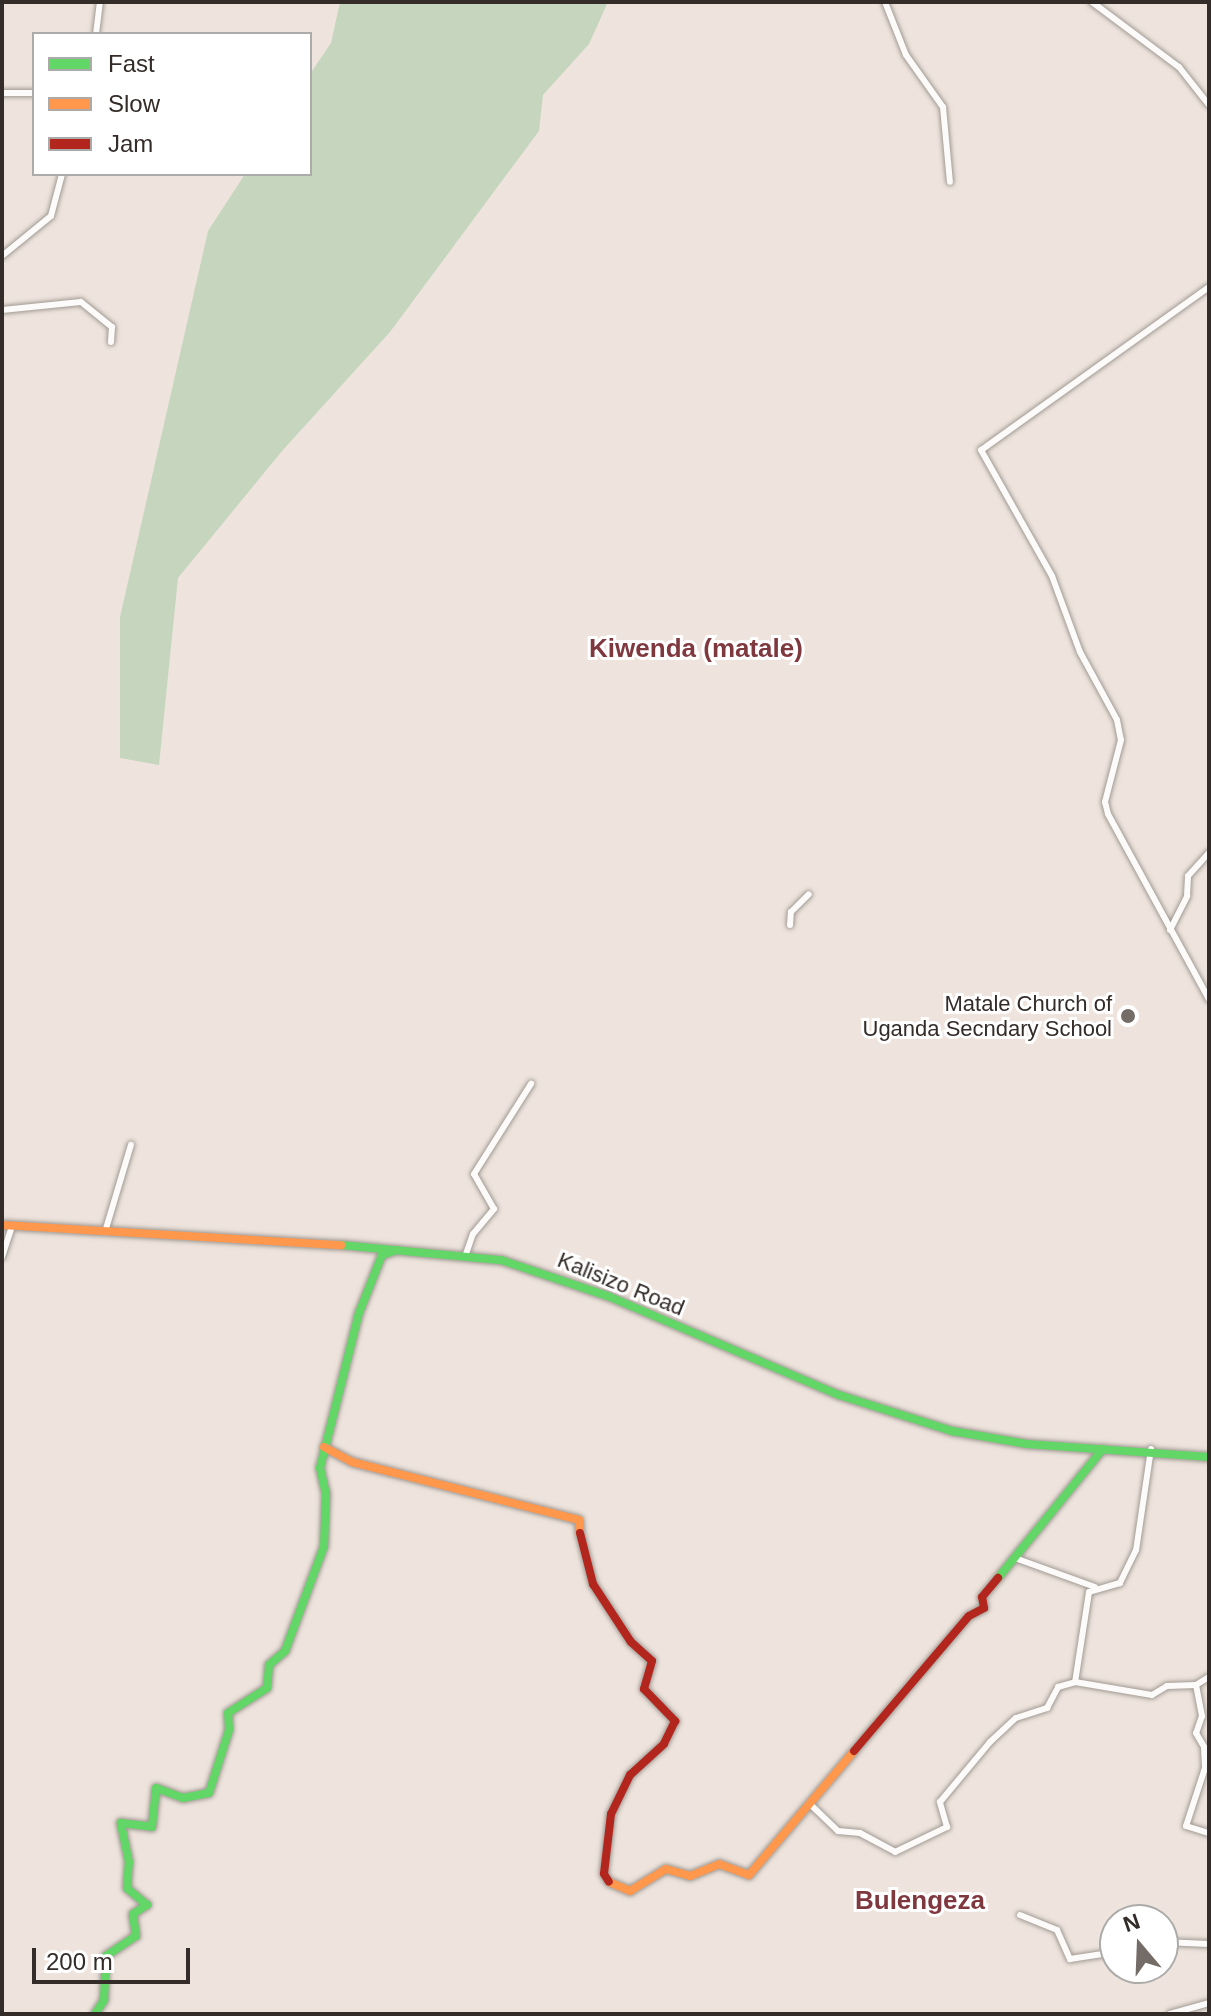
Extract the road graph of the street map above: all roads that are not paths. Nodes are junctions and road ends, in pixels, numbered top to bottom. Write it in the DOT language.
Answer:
graph roads {
  1 [pos="100,2"];
  2 [pos="885,2"];
  3 [pos="1092,2"];
  4 [pos="96,32"];
  5 [pos="2,93"];
  6 [pos="32,93"];
  7 [pos="1209,105"];
  8 [pos="61,176"];
  9 [pos="950,182"];
  10 [pos="2,256"];
  11 [pos="1209,287"];
  12 [pos="2,310"];
  13 [pos="111,342"];
  14 [pos="1209,853"];
  15 [pos="809,894"];
  16 [pos="790,925"];
  17 [pos="1170,930"];
  18 [pos="1209,999"];
  19 [pos="531,1084"];
  20 [pos="131,1145"];
  21 [pos="2,1225"];
  22 [pos="12,1226"];
  23 [pos="105,1232"];
  24 [pos="400,1249"];
  25 [pos="466,1254"];
  26 [pos="2,1257"];
  27 [pos="324,1447"];
  28 [pos="1103,1449"];
  29 [pos="1151,1449"];
  30 [pos="1209,1457"];
  31 [pos="1015,1558"];
  32 [pos="1095,1587"];
  33 [pos="1209,1677"];
  34 [pos="1075,1682"];
  35 [pos="1196,1685"];
  36 [pos="811,1805"];
  37 [pos="1209,1833"];
  38 [pos="1020,1915"];
  39 [pos="1179,1943"];
  40 [pos="1209,1944"];
  41 [pos="1099,1954"];
  42 [pos="1209,2003"];
  43 [pos="1200,2011"];
  44 [pos="95,2014"];
  45 [pos="1170,2014"];
  1 -- 4 [label="street"];
  2 -- 9 [label="street"];
  3 -- 7 [label="street"];
  5 -- 6 [label="street"];
  8 -- 10 [label="street"];
  11 -- 17 [label="street"];
  12 -- 13 [label="street"];
  14 -- 17 [label="street"];
  15 -- 16 [label="street"];
  17 -- 18 [label="street"];
  19 -- 25 [label="street"];
  20 -- 23 [label="street"];
  21 -- 22 [label="street, Kalisizo Road"];
  22 -- 23 [label="street, Kalisizo Road"];
  22 -- 26 [label="street"];
  23 -- 24 [label="street, Kalisizo Road"];
  24 -- 25 [label="street, Kalisizo Road"];
  24 -- 27 [label="street"];
  25 -- 28 [label="street, Kalisizo Road"];
  27 -- 36 [label="street"];
  27 -- 44 [label="street"];
  28 -- 29 [label="street, Kalisizo Road"];
  28 -- 31 [label="street"];
  29 -- 30 [label="street, Kalisizo Road"];
  29 -- 32 [label="street"];
  31 -- 32 [label="street"];
  31 -- 36 [label="street"];
  32 -- 34 [label="street"];
  33 -- 35 [label="street"];
  34 -- 35 [label="street"];
  34 -- 36 [label="street"];
  35 -- 37 [label="street"];
  38 -- 41 [label="street"];
  39 -- 40 [label="street"];
  42 -- 43 [label="street"];
  43 -- 45 [label="street"];
}
